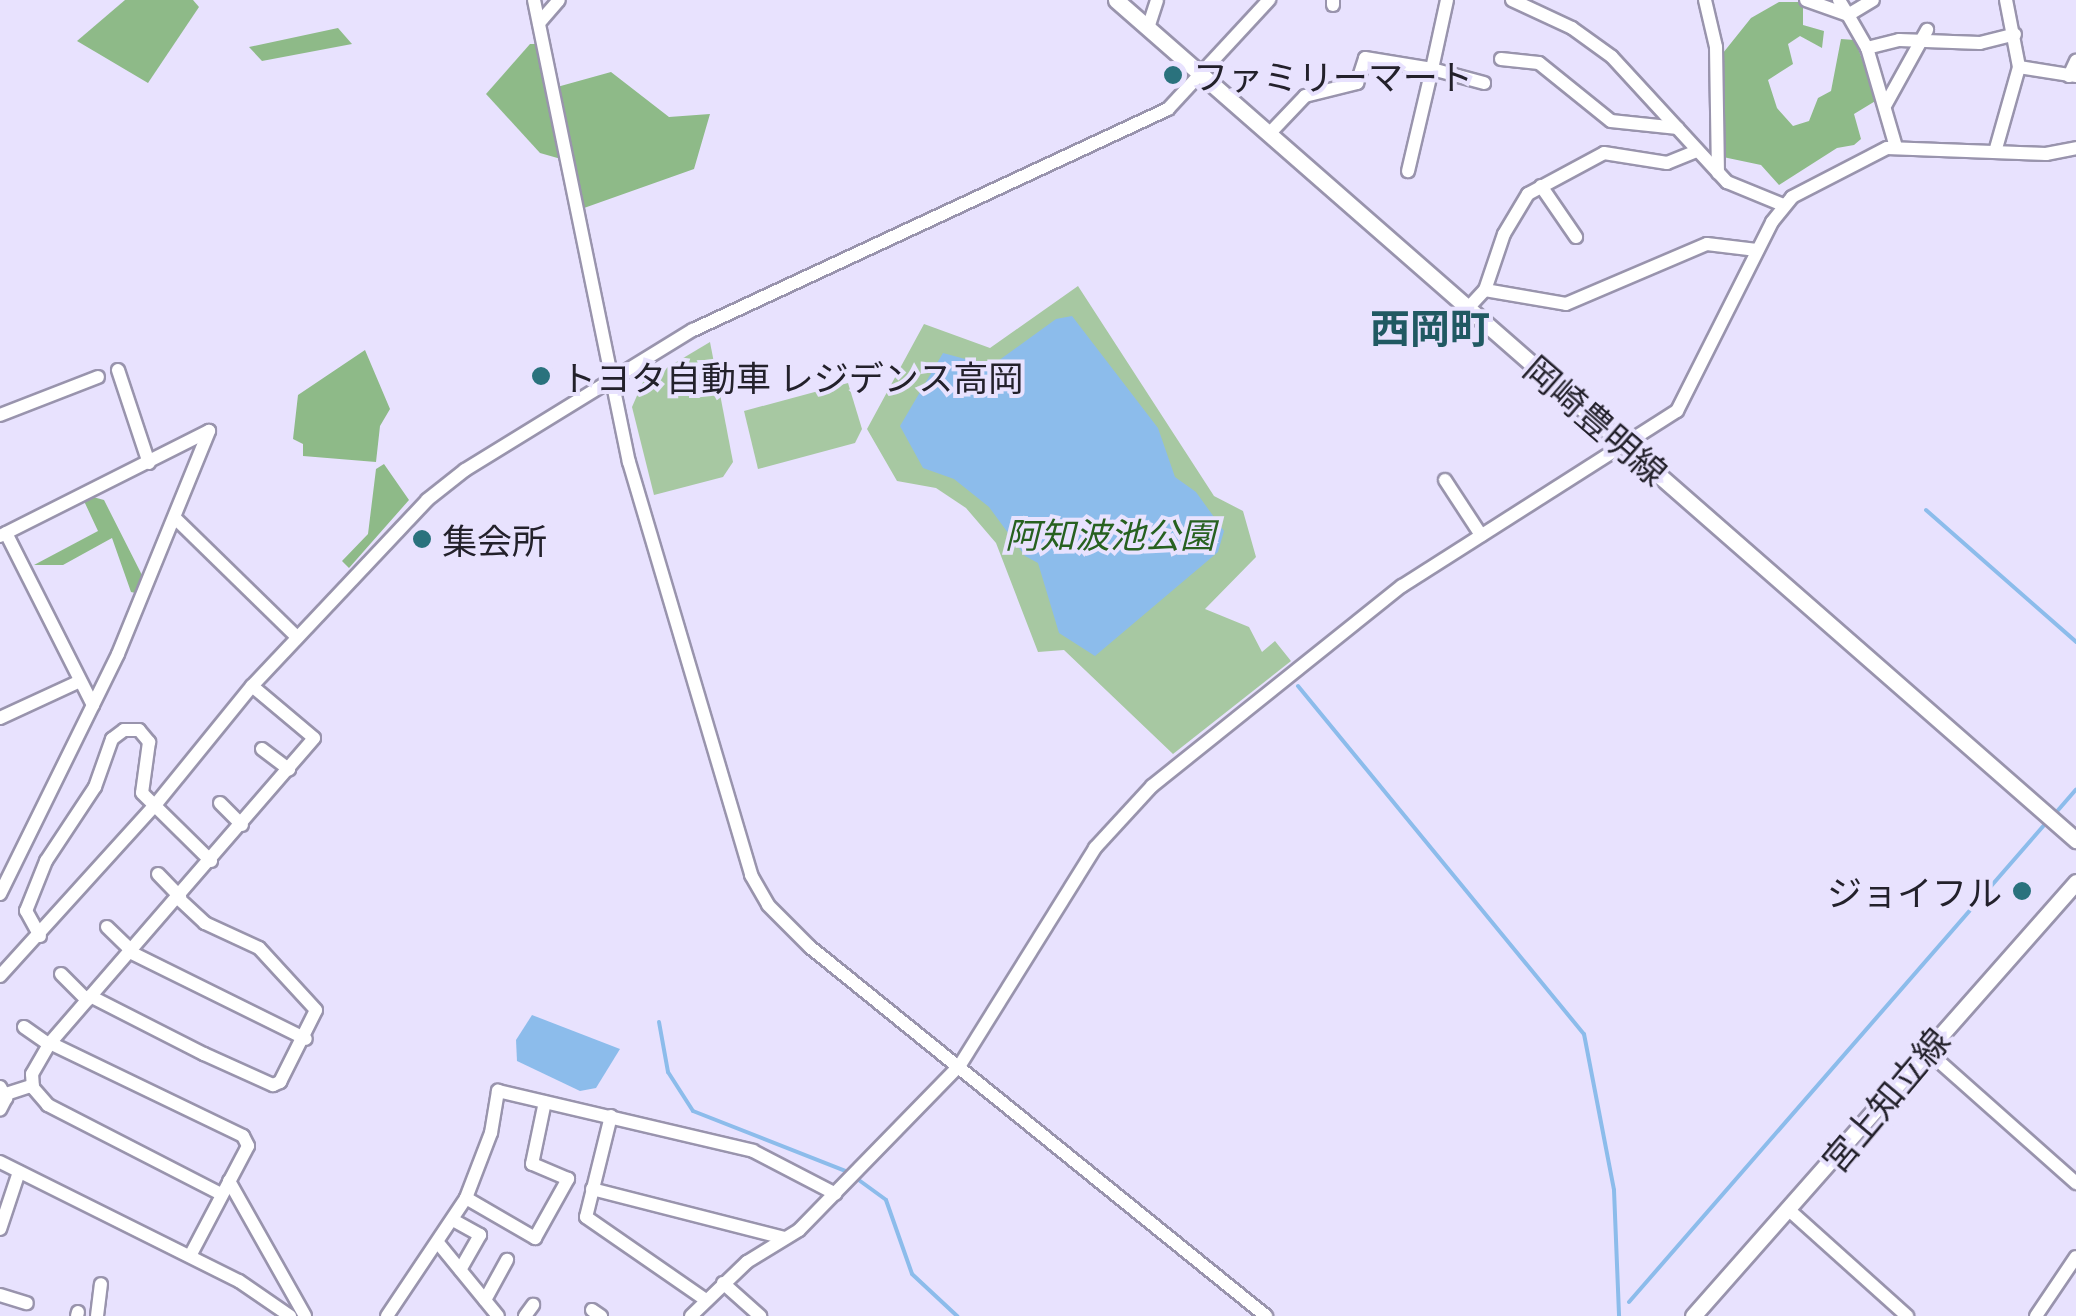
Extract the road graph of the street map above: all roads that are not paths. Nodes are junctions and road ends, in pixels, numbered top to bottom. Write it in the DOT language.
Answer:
graph roads {
  1 [pos="534,0"];
  2 [pos="560,0"];
  3 [pos="1116,0"];
  4 [pos="1157,0"];
  5 [pos="1269,0"];
  6 [pos="1447,0"];
  7 [pos="1512,0"];
  8 [pos="1705,0"];
  9 [pos="1806,0"];
  10 [pos="1840,0"];
  11 [pos="1873,0"];
  12 [pos="2006,0"];
  13 [pos="1848,15"];
  14 [pos="539,23"];
  15 [pos="1148,28"];
  16 [pos="1928,30"];
  17 [pos="2015,34"];
  18 [pos="1920,45"];
  19 [pos="1866,48"];
  20 [pos="1500,58"];
  21 [pos="2076,61"];
  22 [pos="2020,67"];
  23 [pos="1432,69"];
  24 [pos="1204,76"];
  25 [pos="2072,76"];
  26 [pos="1484,82"];
  27 [pos="1886,104"];
  28 [pos="1678,128"];
  29 [pos="1269,134"];
  30 [pos="1896,147"];
  31 [pos="2076,148"];
  32 [pos="1697,150"];
  33 [pos="1995,152"];
  34 [pos="1408,171"];
  35 [pos="1718,172"];
  36 [pos="1541,186"];
  37 [pos="1783,205"];
  38 [pos="1576,237"];
  39 [pos="1757,250"];
  40 [pos="1485,290"];
  41 [pos="1469,307"];
  42 [pos="118,370"];
  43 [pos="98,377"];
  44 [pos="609,382"];
  45 [pos="0,415"];
  46 [pos="1626,444"];
  47 [pos="149,462"];
  48 [pos="1445,480"];
  49 [pos="177,520"];
  50 [pos="3,534"];
  51 [pos="1481,535"];
  52 [pos="297,638"];
  53 [pos="80,681"];
  54 [pos="252,686"];
  55 [pos="93,706"];
  56 [pos="0,718"];
  57 [pos="262,749"];
  58 [pos="288,769"];
  59 [pos="220,803"];
  60 [pos="156,804"];
  61 [pos="242,825"];
  62 [pos="2076,840"];
  63 [pos="211,861"];
  64 [pos="158,874"];
  65 [pos="2076,882"];
  66 [pos="0,894"];
  67 [pos="179,898"];
  68 [pos="107,927"];
  69 [pos="40,936"];
  70 [pos="131,952"];
  71 [pos="61,974"];
  72 [pos="0,976"];
  73 [pos="88,998"];
  74 [pos="24,1026"];
  75 [pos="306,1039"];
  76 [pos="49,1043"];
  77 [pos="1925,1049"];
  78 [pos="960,1065"];
  79 [pos="33,1084"];
  80 [pos="3,1091"];
  81 [pos="544,1102"];
  82 [pos="0,1110"];
  83 [pos="611,1116"];
  84 [pos="0,1162"];
  85 [pos="19,1172"];
  86 [pos="230,1181"];
  87 [pos="2076,1183"];
  88 [pos="592,1190"];
  89 [pos="221,1194"];
  90 [pos="836,1194"];
  91 [pos="466,1198"];
  92 [pos="1790,1210"];
  93 [pos="453,1220"];
  94 [pos="0,1229"];
  95 [pos="784,1238"];
  96 [pos="439,1244"];
  97 [pos="190,1256"];
  98 [pos="2076,1258"];
  99 [pos="507,1260"];
  100 [pos="460,1270"];
  101 [pos="723,1283"];
  102 [pos="102,1284"];
  103 [pos="0,1294"];
  104 [pos="485,1300"];
  105 [pos="706,1300"];
  106 [pos="27,1303"];
  107 [pos="97,1316"];
  108 [pos="290,1316"];
  109 [pos="305,1316"];
  110 [pos="387,1316"];
  111 [pos="498,1316"];
  112 [pos="691,1316"];
  113 [pos="760,1316"];
  114 [pos="1266,1316"];
  115 [pos="1693,1316"];
  116 [pos="1908,1316"];
  117 [pos="2036,1316"];
  1 -- 14 [label="street"];
  2 -- 14 [label="street"];
  3 -- 15 [label="main road, 岡崎豊明線"];
  4 -- 15 [label="street"];
  5 -- 24 [label="street"];
  6 -- 23 [label="street"];
  7 -- 28 [label="street"];
  8 -- 35 [label="street"];
  9 -- 13 [label="street"];
  10 -- 13 [label="street"];
  11 -- 13 [label="street"];
  12 -- 17 [label="street"];
  13 -- 19 [label="street"];
  14 -- 44 [label="street"];
  15 -- 24 [label="main road, 岡崎豊明線"];
  16 -- 18 [label="street"];
  17 -- 18 [label="street"];
  17 -- 22 [label="street"];
  18 -- 19 [label="street"];
  18 -- 27 [label="street"];
  19 -- 27 [label="street"];
  20 -- 28 [label="street"];
  21 -- 25 [label="street"];
  22 -- 25 [label="street"];
  22 -- 33 [label="street"];
  23 -- 26 [label="street"];
  23 -- 29 [label="street"];
  23 -- 34 [label="street"];
  24 -- 29 [label="main road, 岡崎豊明線"];
  24 -- 44 [label="street"];
  27 -- 30 [label="street"];
  28 -- 32 [label="street"];
  29 -- 41 [label="main road, 岡崎豊明線"];
  30 -- 33 [label="street"];
  30 -- 37 [label="street"];
  31 -- 33 [label="street"];
  32 -- 35 [label="street"];
  32 -- 36 [label="street"];
  35 -- 37 [label="street"];
  36 -- 38 [label="street"];
  36 -- 40 [label="street"];
  37 -- 39 [label="street"];
  39 -- 40 [label="street"];
  39 -- 46 [label="street"];
  40 -- 41 [label="street"];
  41 -- 46 [label="main road, 岡崎豊明線"];
  42 -- 47 [label="street"];
  43 -- 45 [label="street"];
  44 -- 52 [label="street"];
  44 -- 78 [label="street"];
  46 -- 51 [label="street"];
  46 -- 62 [label="main road, 岡崎豊明線"];
  47 -- 49 [label="street"];
  47 -- 50 [label="street"];
  48 -- 51 [label="street"];
  49 -- 52 [label="street"];
  49 -- 55 [label="street"];
  50 -- 53 [label="street"];
  51 -- 78 [label="street"];
  52 -- 54 [label="street"];
  53 -- 55 [label="street"];
  53 -- 56 [label="street"];
  54 -- 58 [label="street"];
  54 -- 60 [label="street"];
  55 -- 66 [label="street"];
  57 -- 58 [label="street"];
  58 -- 61 [label="street"];
  59 -- 61 [label="street"];
  60 -- 63 [label="street"];
  60 -- 69 [label="street"];
  60 -- 69 [label="street"];
  61 -- 63 [label="street"];
  63 -- 67 [label="street"];
  64 -- 67 [label="street"];
  65 -- 77 [label="main road, 宮上知立線"];
  67 -- 70 [label="street"];
  67 -- 75 [label="street"];
  68 -- 70 [label="street"];
  69 -- 72 [label="street"];
  70 -- 73 [label="street"];
  70 -- 75 [label="street"];
  71 -- 73 [label="street"];
  73 -- 75 [label="street"];
  73 -- 76 [label="street"];
  74 -- 76 [label="street"];
  76 -- 79 [label="street"];
  76 -- 86 [label="street"];
  77 -- 87 [label="street"];
  77 -- 92 [label="main road, 宮上知立線"];
  78 -- 90 [label="street"];
  78 -- 114 [label="street"];
  79 -- 80 [label="street"];
  79 -- 89 [label="street"];
  80 -- 82 [label="street"];
  81 -- 83 [label="street"];
  81 -- 91 [label="street"];
  81 -- 91 [label="street"];
  83 -- 88 [label="street"];
  83 -- 90 [label="street"];
  84 -- 85 [label="street"];
  85 -- 94 [label="street"];
  85 -- 97 [label="street"];
  86 -- 89 [label="street"];
  86 -- 109 [label="street"];
  88 -- 95 [label="street"];
  88 -- 105 [label="street"];
  89 -- 97 [label="street"];
  90 -- 95 [label="street"];
  91 -- 93 [label="street"];
  92 -- 115 [label="main road, 宮上知立線"];
  92 -- 116 [label="street"];
  93 -- 96 [label="street"];
  93 -- 100 [label="street"];
  95 -- 101 [label="street"];
  96 -- 100 [label="street"];
  96 -- 110 [label="street"];
  97 -- 108 [label="street"];
  98 -- 117 [label="street"];
  99 -- 104 [label="street"];
  100 -- 104 [label="street"];
  101 -- 105 [label="street"];
  101 -- 113 [label="street"];
  102 -- 107 [label="street"];
  103 -- 106 [label="street"];
  104 -- 111 [label="street"];
  105 -- 112 [label="street"];
}
